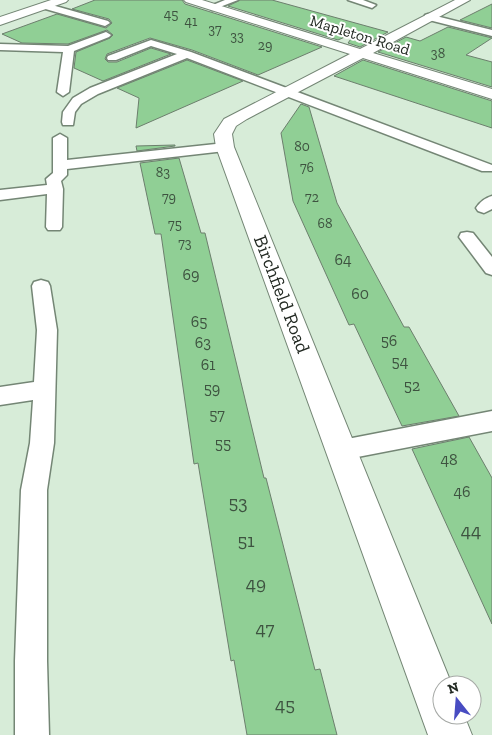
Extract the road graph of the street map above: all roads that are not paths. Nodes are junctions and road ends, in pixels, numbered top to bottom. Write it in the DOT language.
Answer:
graph roads {
  1 [pos="190,0"];
  2 [pos="234,0"];
  3 [pos="352,0"];
  4 [pos="464,0"];
  5 [pos="54,2"];
  6 [pos="372,5"];
  7 [pos="212,7"];
  8 [pos="428,17"];
  9 [pos="0,21"];
  10 [pos="105,22"];
  11 [pos="492,33"];
  12 [pos="106,35"];
  13 [pos="0,47"];
  14 [pos="68,49"];
  15 [pos="187,54"];
  16 [pos="361,54"];
  17 [pos="112,58"];
  18 [pos="63,92"];
  19 [pos="286,92"];
  20 [pos="492,94"];
  21 [pos="68,122"];
  22 [pos="60,138"];
  23 [pos="225,147"];
  24 [pos="60,165"];
  25 [pos="487,168"];
  26 [pos="55,189"];
  27 [pos="0,195"];
  28 [pos="54,227"];
  29 [pos="467,237"];
  30 [pos="492,269"];
  31 [pos="41,286"];
  32 [pos="45,389"];
  33 [pos="0,396"];
  34 [pos="492,421"];
  35 [pos="342,450"];
  36 [pos="432,685"];
  37 [pos="32,735"];
  1 -- 7 [label="street, Mapleton Road"];
  2 -- 7 [label="lane"];
  3 -- 6 [label="lane"];
  4 -- 8 [label="street"];
  5 -- 9 [label="street"];
  5 -- 10 [label="lane"];
  7 -- 16 [label="street, Mapleton Road"];
  8 -- 11 [label="lane"];
  8 -- 16 [label="street"];
  12 -- 14 [label="lane"];
  13 -- 14 [label="lane"];
  14 -- 18 [label="lane"];
  15 -- 17 [label="lane"];
  15 -- 19 [label="lane"];
  15 -- 21 [label="lane"];
  16 -- 19 [label="street"];
  16 -- 20 [label="street, Mapleton Road"];
  19 -- 23 [label="street"];
  19 -- 25 [label="lane"];
  22 -- 24 [label="lane"];
  23 -- 24 [label="lane"];
  23 -- 35 [label="street, Birchfield Road"];
  24 -- 26 [label="lane"];
  26 -- 27 [label="lane"];
  26 -- 28 [label="lane"];
  29 -- 30 [label="lane"];
  31 -- 32 [label="lane"];
  32 -- 33 [label="lane"];
  32 -- 37 [label="lane"];
  34 -- 35 [label="lane"];
  35 -- 36 [label="street, Birchfield Road"];
}
